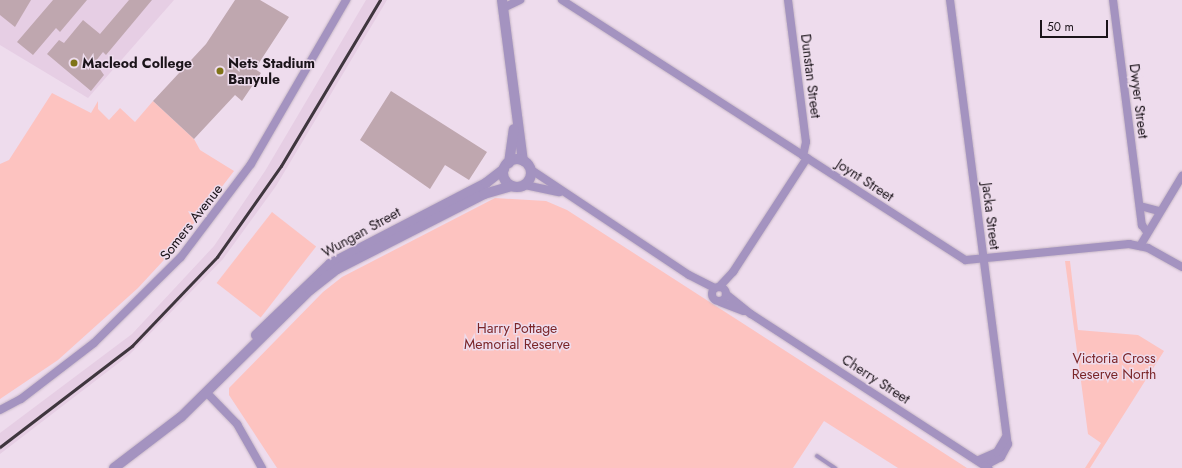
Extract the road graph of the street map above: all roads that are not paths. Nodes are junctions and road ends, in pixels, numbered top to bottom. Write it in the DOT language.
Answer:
graph roads {
  1 [pos="346,0"];
  2 [pos="520,0"];
  3 [pos="562,0"];
  4 [pos="788,0"];
  5 [pos="950,0"];
  6 [pos="1113,0"];
  7 [pos="503,4"];
  8 [pos="516,106"];
  9 [pos="805,157"];
  10 [pos="523,161"];
  11 [pos="506,166"];
  12 [pos="530,169"];
  13 [pos="1182,176"];
  14 [pos="525,185"];
  15 [pos="512,186"];
  16 [pos="565,194"];
  17 [pos="1140,206"];
  18 [pos="1159,212"];
  19 [pos="1147,232"];
  20 [pos="1140,246"];
  21 [pos="984,260"];
  22 [pos="1182,267"];
  23 [pos="733,272"];
  24 [pos="689,274"];
  25 [pos="717,287"];
  26 [pos="726,293"];
  27 [pos="711,296"];
  28 [pos="720,302"];
  29 [pos="751,314"];
  30 [pos="234,364"];
  31 [pos="206,392"];
  32 [pos="0,410"];
  33 [pos="817,456"];
  34 [pos="984,465"];
  35 [pos="114,468"];
  36 [pos="262,468"];
  37 [pos="835,468"];
  38 [pos="997,468"];
  1 -- 32 [label="street, Somers Avenue"];
  2 -- 7 [label="street"];
  3 -- 9 [label="street, Joynt Street"];
  4 -- 9 [label="street, Dunstan Street"];
  5 -- 21 [label="street, Jacka Street"];
  6 -- 17 [label="street, Dwyer Street"];
  7 -- 8 [label="street"];
  8 -- 10 [label="street"];
  8 -- 11 [label="street"];
  9 -- 21 [label="street, Joynt Street"];
  9 -- 23 [label="street, Dunstan Street"];
  10 -- 11 [label="street"];
  10 -- 12 [label="street"];
  11 -- 15 [label="street"];
  11 -- 30 [label="street, Wungan Street"];
  12 -- 14 [label="street"];
  12 -- 16 [label="street"];
  13 -- 18 [label="street"];
  14 -- 15 [label="street"];
  14 -- 16 [label="street"];
  15 -- 30 [label="street, Wungan Street"];
  16 -- 24 [label="street"];
  17 -- 18 [label="street"];
  17 -- 19 [label="street, Dwyer Street"];
  18 -- 19 [label="street"];
  19 -- 20 [label="street"];
  20 -- 21 [label="street, Joynt Street"];
  20 -- 22 [label="street, Joynt Street"];
  21 -- 34 [label="street, Jacka Street"];
  23 -- 25 [label="street, Dunstan Street"];
  23 -- 26 [label="street, Dunstan Street"];
  24 -- 25 [label="street"];
  24 -- 27 [label="street"];
  25 -- 26 [label="street, Cherry Street"];
  25 -- 27 [label="street, Dunstan Street"];
  26 -- 28 [label="street, Dunstan Street"];
  26 -- 29 [label="street, Cherry Street"];
  27 -- 28 [label="street, Cherry Street"];
  28 -- 29 [label="street, Cherry Street"];
  29 -- 34 [label="street, Cherry Street"];
  30 -- 31 [label="street, Wungan Street"];
  31 -- 35 [label="street, Wungan Street"];
  31 -- 36 [label="street"];
  33 -- 37 [label="lane"];
  34 -- 38 [label="street, Cherry Street"];
}
